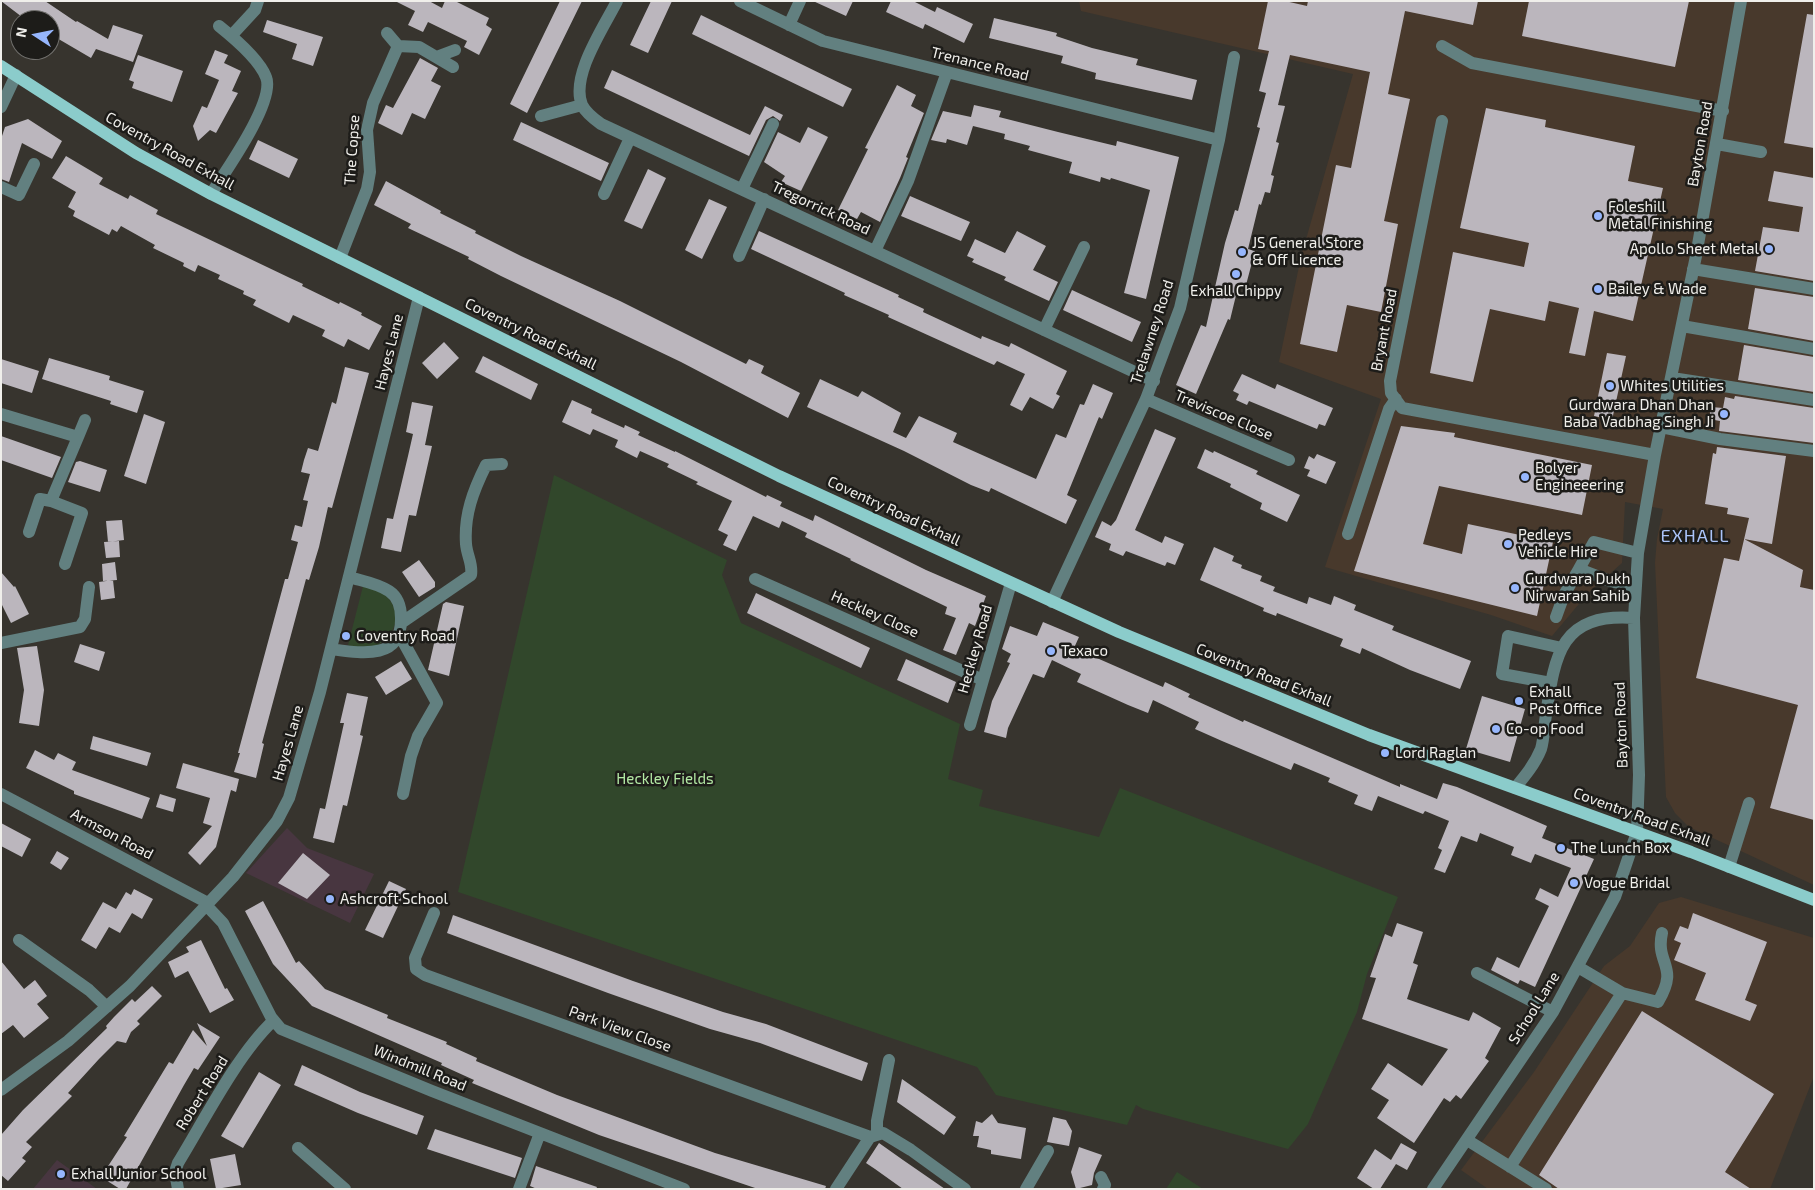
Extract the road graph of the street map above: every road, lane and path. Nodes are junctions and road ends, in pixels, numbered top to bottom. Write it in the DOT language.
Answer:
graph roads {
  1 [pos="258,1"];
  2 [pos="617,1"];
  3 [pos="740,1"];
  4 [pos="800,1"];
  5 [pos="1741,1"];
  6 [pos="219,26"];
  7 [pos="789,26"];
  8 [pos="387,33"];
  9 [pos="231,36"];
  10 [pos="398,46"];
  11 [pos="1442,46"];
  12 [pos="455,50"];
  13 [pos="439,56"];
  14 [pos="1234,57"];
  15 [pos="1,66"];
  16 [pos="453,67"];
  17 [pos="947,72"];
  18 [pos="16,75"];
  19 [pos="582,105"];
  20 [pos="1,107"];
  21 [pos="1723,111"];
  22 [pos="541,116"];
  23 [pos="1442,121"];
  24 [pos="773,124"];
  25 [pos="630,138"];
  26 [pos="1219,140"];
  27 [pos="1716,144"];
  28 [pos="1761,152"];
  29 [pos="34,164"];
  30 [pos="1,186"];
  31 [pos="742,189"];
  32 [pos="211,194"];
  33 [pos="604,194"];
  34 [pos="764,199"];
  35 [pos="1084,247"];
  36 [pos="875,251"];
  37 [pos="739,256"];
  38 [pos="340,258"];
  39 [pos="1693,269"];
  40 [pos="1814,289"];
  41 [pos="419,297"];
  42 [pos="1682,326"];
  43 [pos="1044,330"];
  44 [pos="1814,349"];
  45 [pos="1672,378"];
  46 [pos="1154,381"];
  47 [pos="1146,399"];
  48 [pos="1396,399"];
  49 [pos="1814,400"];
  50 [pos="1,414"];
  51 [pos="85,420"];
  52 [pos="1661,427"];
  53 [pos="78,437"];
  54 [pos="1814,451"];
  55 [pos="1655,454"];
  56 [pos="1289,460"];
  57 [pos="502,464"];
  58 [pos="50,501"];
  59 [pos="28,532"];
  60 [pos="1348,534"];
  61 [pos="1638,553"];
  62 [pos="65,564"];
  63 [pos="1579,569"];
  64 [pos="349,577"];
  65 [pos="755,578"];
  66 [pos="1011,583"];
  67 [pos="1636,586"];
  68 [pos="90,587"];
  69 [pos="1052,602"];
  70 [pos="1556,617"];
  71 [pos="1634,618"];
  72 [pos="400,629"];
  73 [pos="1,642"];
  74 [pos="1562,648"];
  75 [pos="331,649"];
  76 [pos="983,680"];
  77 [pos="1550,683"];
  78 [pos="970,725"];
  79 [pos="1515,788"];
  80 [pos="1,794"];
  81 [pos="403,794"];
  82 [pos="1749,803"];
  83 [pos="1637,832"];
  84 [pos="1729,867"];
  85 [pos="1814,900"];
  86 [pos="207,904"];
  87 [pos="434,914"];
  88 [pos="1662,933"];
  89 [pos="19,940"];
  90 [pos="1578,967"];
  91 [pos="1477,973"];
  92 [pos="1622,993"];
  93 [pos="107,1007"];
  94 [pos="1553,1012"];
  95 [pos="273,1021"];
  96 [pos="889,1060"];
  97 [pos="1,1090"];
  98 [pos="540,1133"];
  99 [pos="874,1136"];
  100 [pos="1467,1140"];
  101 [pos="298,1148"];
  102 [pos="1048,1152"];
  103 [pos="1510,1167"];
  104 [pos="178,1189"];
  105 [pos="345,1189"];
  106 [pos="519,1189"];
  107 [pos="684,1189"];
  108 [pos="836,1189"];
  109 [pos="965,1189"];
  110 [pos="1026,1189"];
  111 [pos="1433,1189"];
  112 [pos="1546,1189"];
  1 -- 9 [label="street"];
  2 -- 19 [label="street"];
  3 -- 7 [label="street, Trenance Road"];
  4 -- 7 [label="street"];
  5 -- 21 [label="street, Bayton Road"];
  6 -- 9 [label="street"];
  7 -- 17 [label="street, Trenance Road"];
  8 -- 10 [label="street"];
  9 -- 32 [label="street"];
  10 -- 13 [label="street"];
  10 -- 38 [label="street, The Copse"];
  11 -- 21 [label="street"];
  12 -- 13 [label="street"];
  13 -- 16 [label="street"];
  14 -- 26 [label="street, Trelawney Road"];
  15 -- 18 [label="main road, Coventry Road Exhall"];
  17 -- 26 [label="street, Trenance Road"];
  17 -- 36 [label="street"];
  18 -- 20 [label="street"];
  18 -- 32 [label="main road, Coventry Road Exhall"];
  19 -- 22 [label="street"];
  19 -- 25 [label="street, Tregorrick Road"];
  21 -- 27 [label="street, Bayton Road"];
  23 -- 48 [label="street, Bryant Road"];
  24 -- 31 [label="street"];
  25 -- 31 [label="street, Tregorrick Road"];
  25 -- 33 [label="street"];
  26 -- 46 [label="street, Trelawney Road"];
  27 -- 28 [label="street"];
  27 -- 39 [label="street, Bayton Road"];
  29 -- 30 [label="street"];
  31 -- 34 [label="street, Tregorrick Road"];
  32 -- 38 [label="main road, Coventry Road Exhall"];
  34 -- 36 [label="street, Tregorrick Road"];
  34 -- 37 [label="street"];
  35 -- 43 [label="street"];
  36 -- 43 [label="street, Tregorrick Road"];
  38 -- 41 [label="main road, Coventry Road Exhall"];
  39 -- 40 [label="street"];
  39 -- 42 [label="street, Bayton Road"];
  41 -- 64 [label="street, Hayes Lane"];
  41 -- 66 [label="main road, Coventry Road Exhall"];
  42 -- 44 [label="street"];
  42 -- 45 [label="street, Bayton Road"];
  43 -- 46 [label="street, Tregorrick Road"];
  45 -- 49 [label="street"];
  45 -- 52 [label="street, Bayton Road"];
  46 -- 47 [label="street, Trelawney Road"];
  47 -- 56 [label="street, Treviscoe Close"];
  47 -- 69 [label="street, Trelawney Road"];
  48 -- 55 [label="street"];
  48 -- 60 [label="street"];
  50 -- 53 [label="street"];
  51 -- 53 [label="street"];
  52 -- 54 [label="street"];
  52 -- 55 [label="street, Bayton Road"];
  53 -- 58 [label="street"];
  55 -- 61 [label="street, Bayton Road"];
  57 -- 72 [label="street"];
  58 -- 59 [label="street"];
  58 -- 62 [label="street"];
  61 -- 63 [label="street"];
  61 -- 67 [label="street, Bayton Road"];
  63 -- 67 [label="street"];
  63 -- 70 [label="street"];
  64 -- 72 [label="street"];
  64 -- 75 [label="street, Hayes Lane"];
  65 -- 76 [label="street, Heckley Close"];
  66 -- 69 [label="main road, Coventry Road Exhall"];
  66 -- 76 [label="street, Heckley Road"];
  67 -- 71 [label="street, Bayton Road"];
  68 -- 73 [label="street"];
  69 -- 79 [label="main road, Coventry Road Exhall"];
  71 -- 74 [label="street"];
  71 -- 83 [label="street, Bayton Road"];
  72 -- 75 [label="street"];
  72 -- 81 [label="street"];
  74 -- 77 [label="street"];
  74 -- 77 [label="street"];
  75 -- 86 [label="street, Hayes Lane"];
  76 -- 78 [label="street, Heckley Road"];
  77 -- 79 [label="street"];
  79 -- 83 [label="main road, Coventry Road Exhall"];
  80 -- 86 [label="street, Armson Road"];
  82 -- 84 [label="street"];
  83 -- 84 [label="main road, Coventry Road Exhall"];
  83 -- 90 [label="street, School Lane"];
  84 -- 85 [label="main road, Coventry Road Exhall"];
  86 -- 93 [label="street, Hayes Lane"];
  86 -- 95 [label="street, Windmill Road"];
  87 -- 99 [label="street, Park View Close"];
  88 -- 92 [label="street"];
  89 -- 93 [label="street"];
  90 -- 92 [label="street"];
  90 -- 94 [label="street, School Lane"];
  91 -- 94 [label="street"];
  92 -- 103 [label="street"];
  93 -- 97 [label="street, Hayes Lane"];
  94 -- 100 [label="street, School Lane"];
  95 -- 98 [label="street, Windmill Road"];
  95 -- 104 [label="street, Robert Road"];
  96 -- 99 [label="street"];
  98 -- 106 [label="street"];
  98 -- 107 [label="street, Windmill Road"];
  99 -- 108 [label="street"];
  99 -- 109 [label="street"];
  100 -- 103 [label="street"];
  100 -- 111 [label="street, School Lane"];
  101 -- 105 [label="street"];
  102 -- 110 [label="street"];
  103 -- 112 [label="street"];
}
